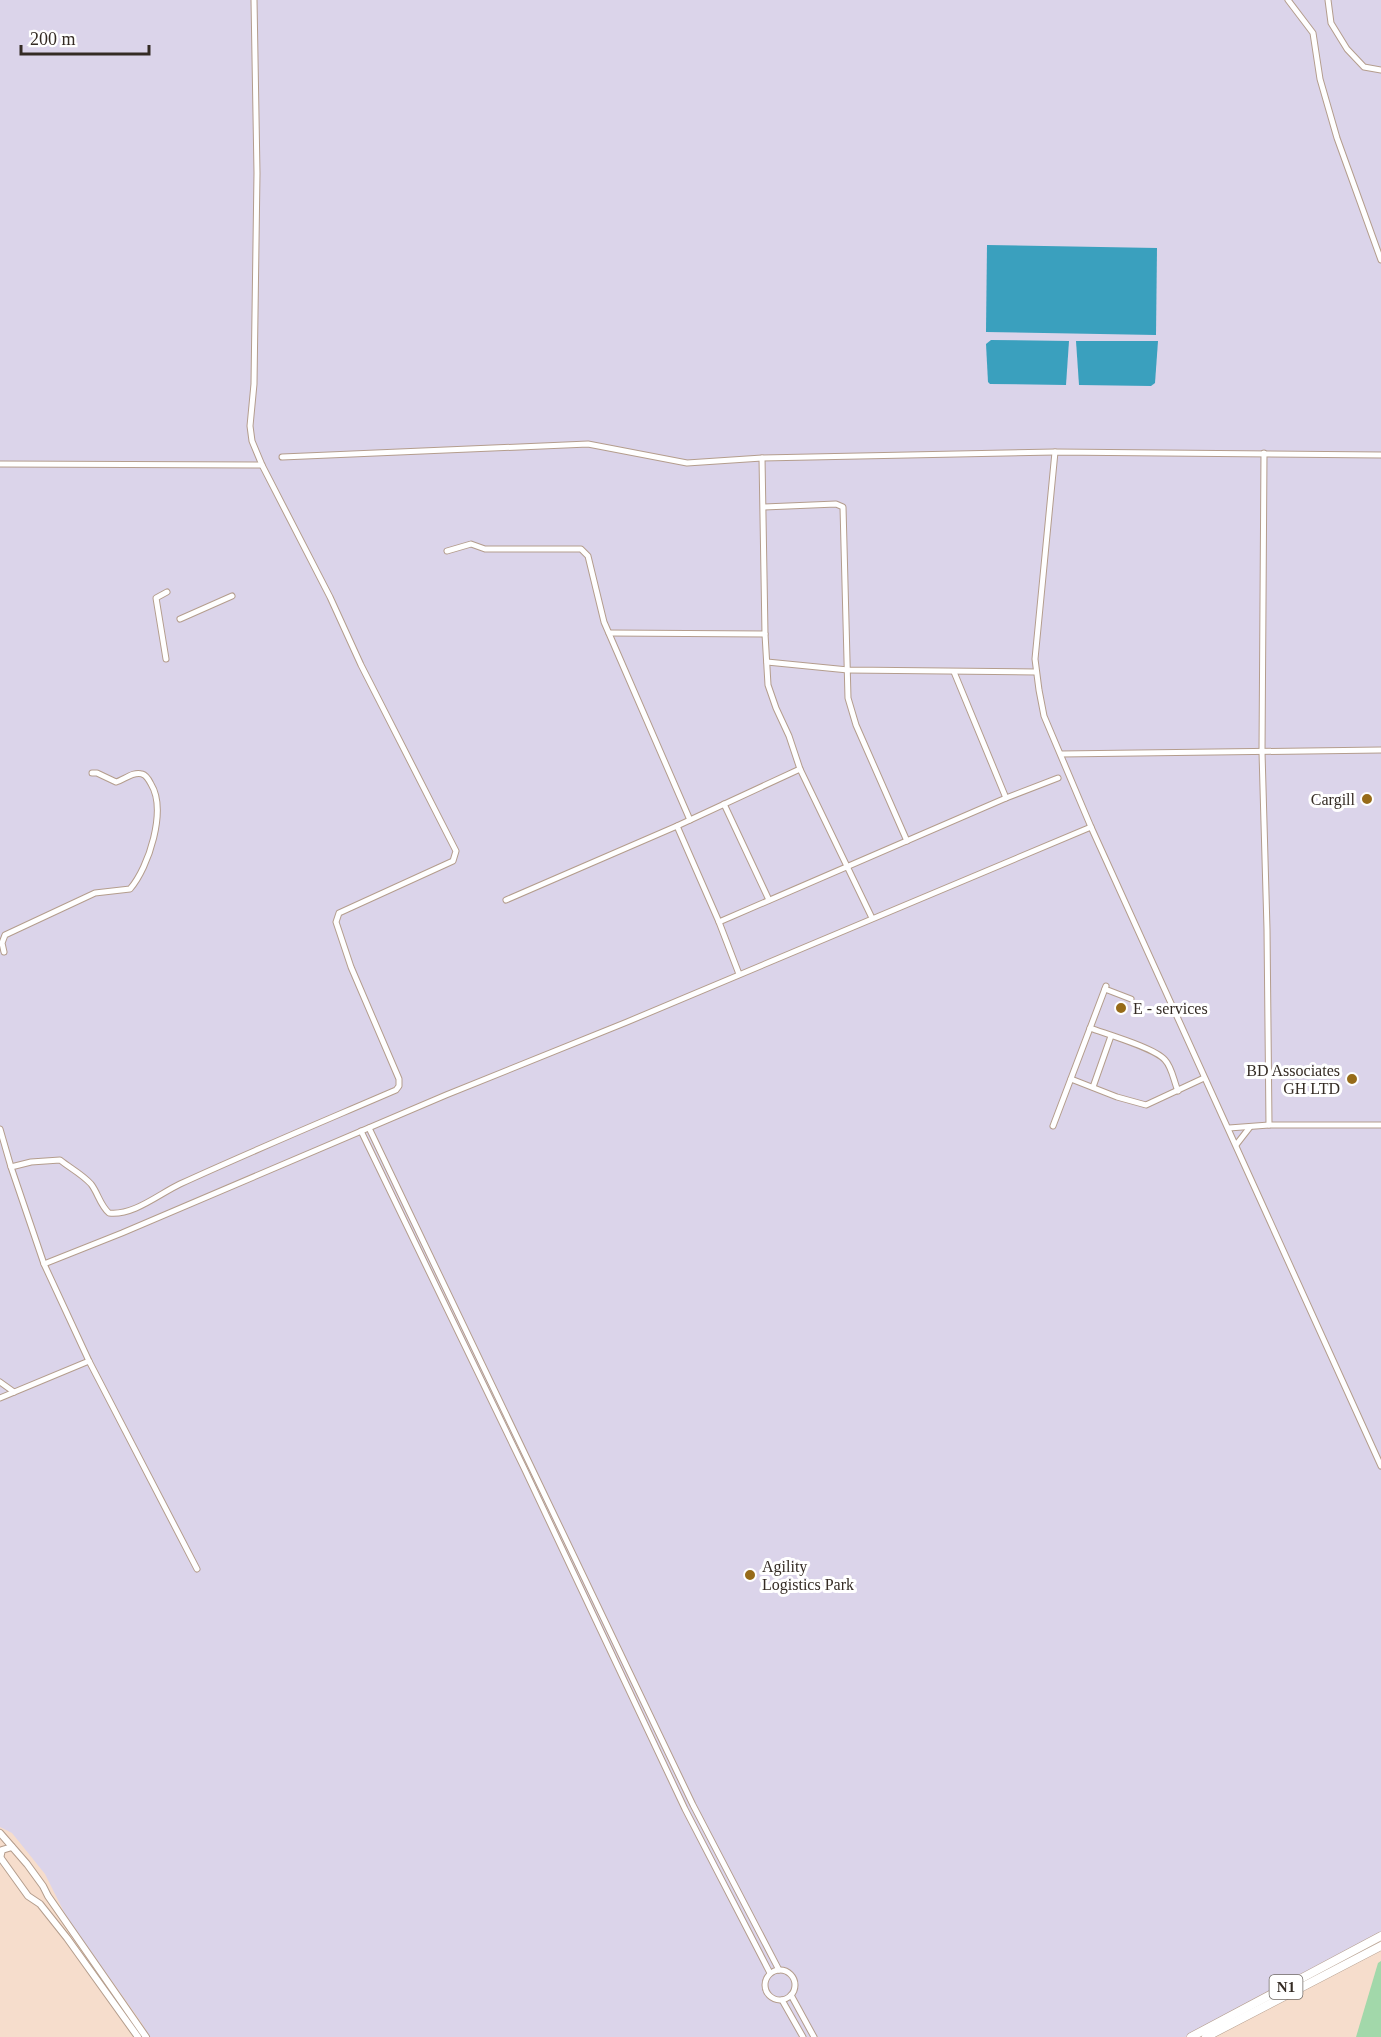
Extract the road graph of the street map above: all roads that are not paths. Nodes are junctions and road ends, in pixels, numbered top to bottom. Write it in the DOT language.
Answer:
graph roads {
  1 [pos="254,0"];
  2 [pos="1288,0"];
  3 [pos="1328,0"];
  4 [pos="1381,70"];
  5 [pos="1381,260"];
  6 [pos="1055,452"];
  7 [pos="1264,453"];
  8 [pos="1381,455"];
  9 [pos="282,457"];
  10 [pos="762,459"];
  11 [pos="0,465"];
  12 [pos="262,465"];
  13 [pos="764,507"];
  14 [pos="447,551"];
  15 [pos="167,591"];
  16 [pos="232,596"];
  17 [pos="180,619"];
  18 [pos="609,633"];
  19 [pos="765,634"];
  20 [pos="166,659"];
  21 [pos="766,662"];
  22 [pos="849,670"];
  23 [pos="954,672"];
  24 [pos="1036,672"];
  25 [pos="1381,750"];
  26 [pos="1262,752"];
  27 [pos="1061,754"];
  28 [pos="801,769"];
  29 [pos="92,773"];
  30 [pos="1058,778"];
  31 [pos="1006,798"];
  32 [pos="724,804"];
  33 [pos="690,820"];
  34 [pos="677,826"];
  35 [pos="1091,827"];
  36 [pos="907,841"];
  37 [pos="847,868"];
  38 [pos="506,900"];
  39 [pos="769,900"];
  40 [pos="872,918"];
  41 [pos="719,922"];
  42 [pos="3,952"];
  43 [pos="739,974"];
  44 [pos="1131,999"];
  45 [pos="1090,1028"];
  46 [pos="1111,1036"];
  47 [pos="1204,1078"];
  48 [pos="1071,1079"];
  49 [pos="1093,1087"];
  50 [pos="1178,1091"];
  51 [pos="1269,1125"];
  52 [pos="1381,1125"];
  53 [pos="1053,1126"];
  54 [pos="1250,1127"];
  55 [pos="369,1128"];
  56 [pos="1229,1128"];
  57 [pos="0,1129"];
  58 [pos="361,1131"];
  59 [pos="1236,1145"];
  60 [pos="10,1167"];
  61 [pos="44,1264"];
  62 [pos="89,1360"];
  63 [pos="0,1382"];
  64 [pos="15,1392"];
  65 [pos="0,1398"];
  66 [pos="1381,1466"];
  67 [pos="197,1569"];
  68 [pos="0,1833"];
  69 [pos="12,1847"];
  70 [pos="0,1858"];
  71 [pos="45,1891"];
  72 [pos="31,1898"];
  73 [pos="1381,1936"];
  74 [pos="1381,1946"];
  75 [pos="779,1970"];
  76 [pos="770,1973"];
  77 [pos="792,1995"];
  78 [pos="782,2000"];
  79 [pos="138,2037"];
  80 [pos="146,2037"];
  81 [pos="803,2037"];
  82 [pos="814,2037"];
  83 [pos="1191,2037"];
  84 [pos="1206,2037"];
  1 -- 12 [label="street"];
  2 -- 5 [label="street"];
  3 -- 4 [label="street"];
  6 -- 7 [label="street"];
  6 -- 10 [label="street"];
  6 -- 24 [label="street"];
  7 -- 8 [label="street"];
  7 -- 26 [label="street"];
  9 -- 10 [label="street"];
  10 -- 13 [label="street"];
  11 -- 12 [label="street"];
  12 -- 60 [label="street"];
  13 -- 19 [label="street"];
  13 -- 22 [label="street"];
  14 -- 18 [label="street"];
  15 -- 20 [label="street"];
  16 -- 17 [label="street"];
  18 -- 19 [label="street"];
  18 -- 33 [label="street"];
  19 -- 21 [label="street"];
  21 -- 22 [label="street"];
  21 -- 28 [label="street"];
  22 -- 23 [label="street"];
  22 -- 36 [label="street"];
  23 -- 24 [label="street"];
  23 -- 31 [label="street"];
  24 -- 27 [label="street"];
  25 -- 26 [label="street"];
  26 -- 27 [label="street"];
  26 -- 51 [label="street"];
  27 -- 35 [label="street"];
  28 -- 32 [label="street"];
  28 -- 37 [label="street"];
  29 -- 42 [label="street"];
  30 -- 31 [label="street"];
  31 -- 36 [label="street"];
  32 -- 33 [label="street"];
  32 -- 39 [label="street"];
  33 -- 34 [label="street"];
  34 -- 38 [label="street"];
  34 -- 41 [label="street"];
  35 -- 40 [label="street"];
  35 -- 47 [label="street"];
  36 -- 37 [label="street"];
  37 -- 39 [label="street"];
  37 -- 40 [label="street"];
  39 -- 41 [label="street"];
  40 -- 43 [label="street"];
  41 -- 43 [label="street"];
  43 -- 55 [label="street"];
  44 -- 45 [label="street"];
  45 -- 46 [label="street"];
  45 -- 48 [label="street"];
  46 -- 49 [label="street"];
  46 -- 50 [label="street"];
  47 -- 50 [label="street"];
  47 -- 56 [label="street"];
  48 -- 49 [label="street"];
  48 -- 53 [label="street"];
  49 -- 50 [label="street"];
  51 -- 52 [label="street"];
  51 -- 54 [label="street"];
  54 -- 56 [label="street"];
  54 -- 59 [label="street"];
  55 -- 58 [label="street"];
  55 -- 75 [label="street"];
  56 -- 59 [label="street"];
  57 -- 60 [label="street"];
  58 -- 61 [label="street"];
  58 -- 76 [label="street"];
  59 -- 66 [label="street"];
  60 -- 61 [label="street"];
  61 -- 62 [label="street"];
  62 -- 64 [label="street"];
  62 -- 67 [label="street"];
  63 -- 64 [label="street"];
  64 -- 65 [label="street"];
  68 -- 69 [label="main road"];
  69 -- 70 [label="main road"];
  69 -- 71 [label="main road"];
  70 -- 72 [label="main road"];
  71 -- 72 [label="main road"];
  71 -- 80 [label="main road"];
  72 -- 79 [label="main road"];
  73 -- 83 [label="highway, N1"];
  74 -- 84 [label="highway, N1"];
  75 -- 76 [label="street"];
  75 -- 77 [label="street"];
  76 -- 78 [label="street"];
  77 -- 78 [label="street"];
  77 -- 82 [label="street"];
  78 -- 81 [label="street"];
}
